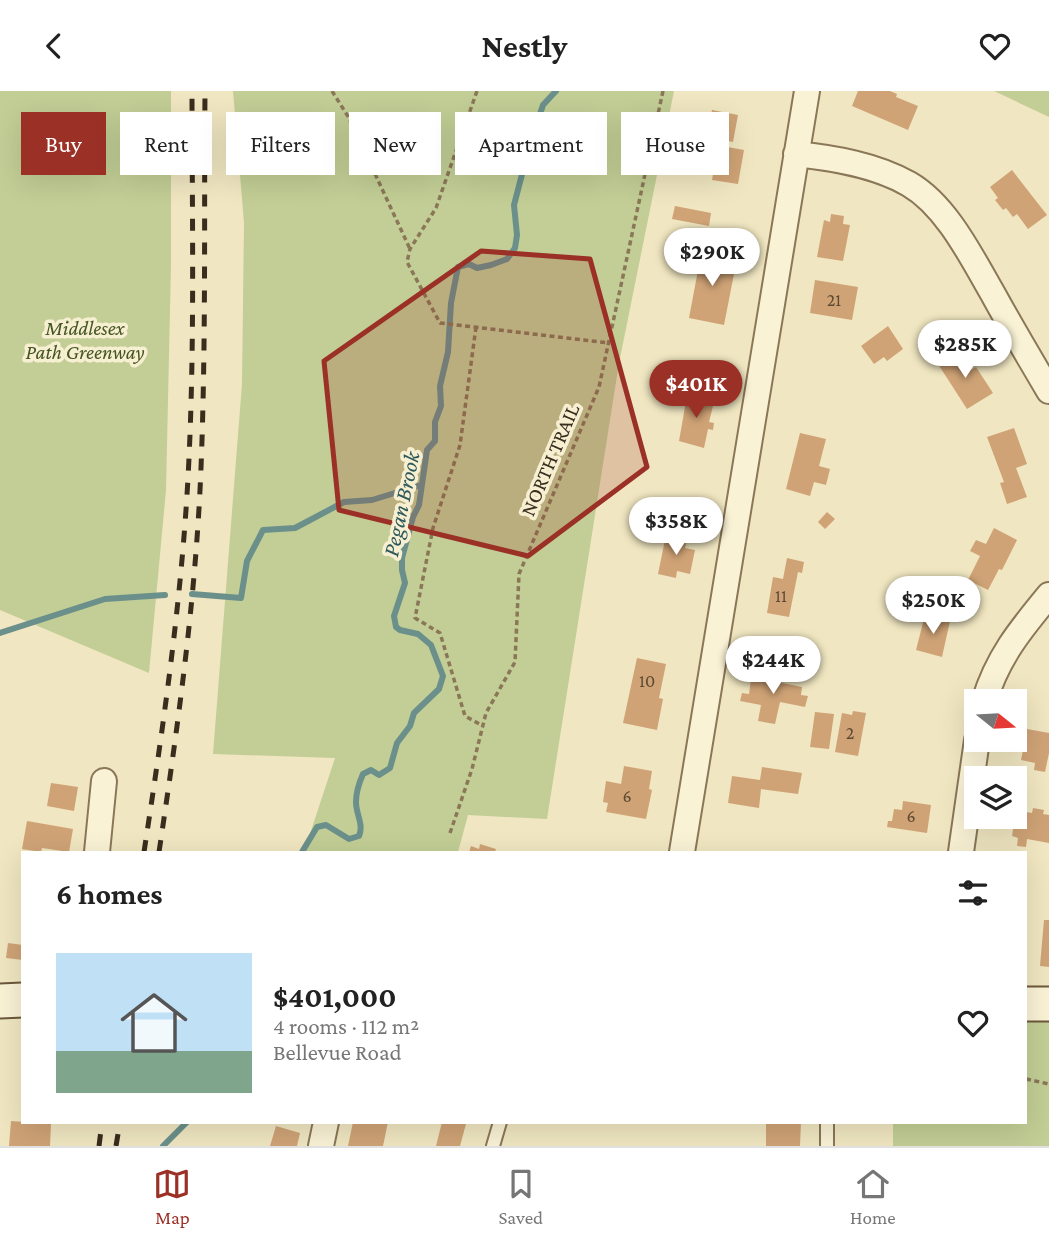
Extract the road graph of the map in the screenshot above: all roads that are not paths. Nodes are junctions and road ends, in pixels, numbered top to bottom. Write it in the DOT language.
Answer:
graph roads {
  1 [pos="807,91"];
  2 [pos="796,154"];
  3 [pos="1049,391"];
  4 [pos="1049,595"];
  5 [pos="988,689"];
  6 [pos="975,753"];
  7 [pos="104,781"];
  8 [pos="97,851"];
  9 [pos="682,851"];
  10 [pos="961,851"];
  11 [pos="21,1000"];
  12 [pos="0,1001"];
  13 [pos="1027,1004"];
  14 [pos="1049,1004"];
  15 [pos="326,1124"];
  16 [pos="499,1124"];
  17 [pos="827,1124"];
  18 [pos="321,1146"];
  19 [pos="493,1146"];
  20 [pos="827,1146"];
  1 -- 2 [label="street"];
  2 -- 3 [label="street"];
  2 -- 9 [label="street"];
  4 -- 5 [label="street"];
  6 -- 10 [label="street"];
  7 -- 8 [label="street"];
  11 -- 12 [label="street"];
  13 -- 14 [label="street"];
  15 -- 18 [label="street"];
  16 -- 19 [label="lane"];
  17 -- 20 [label="lane"];
}
